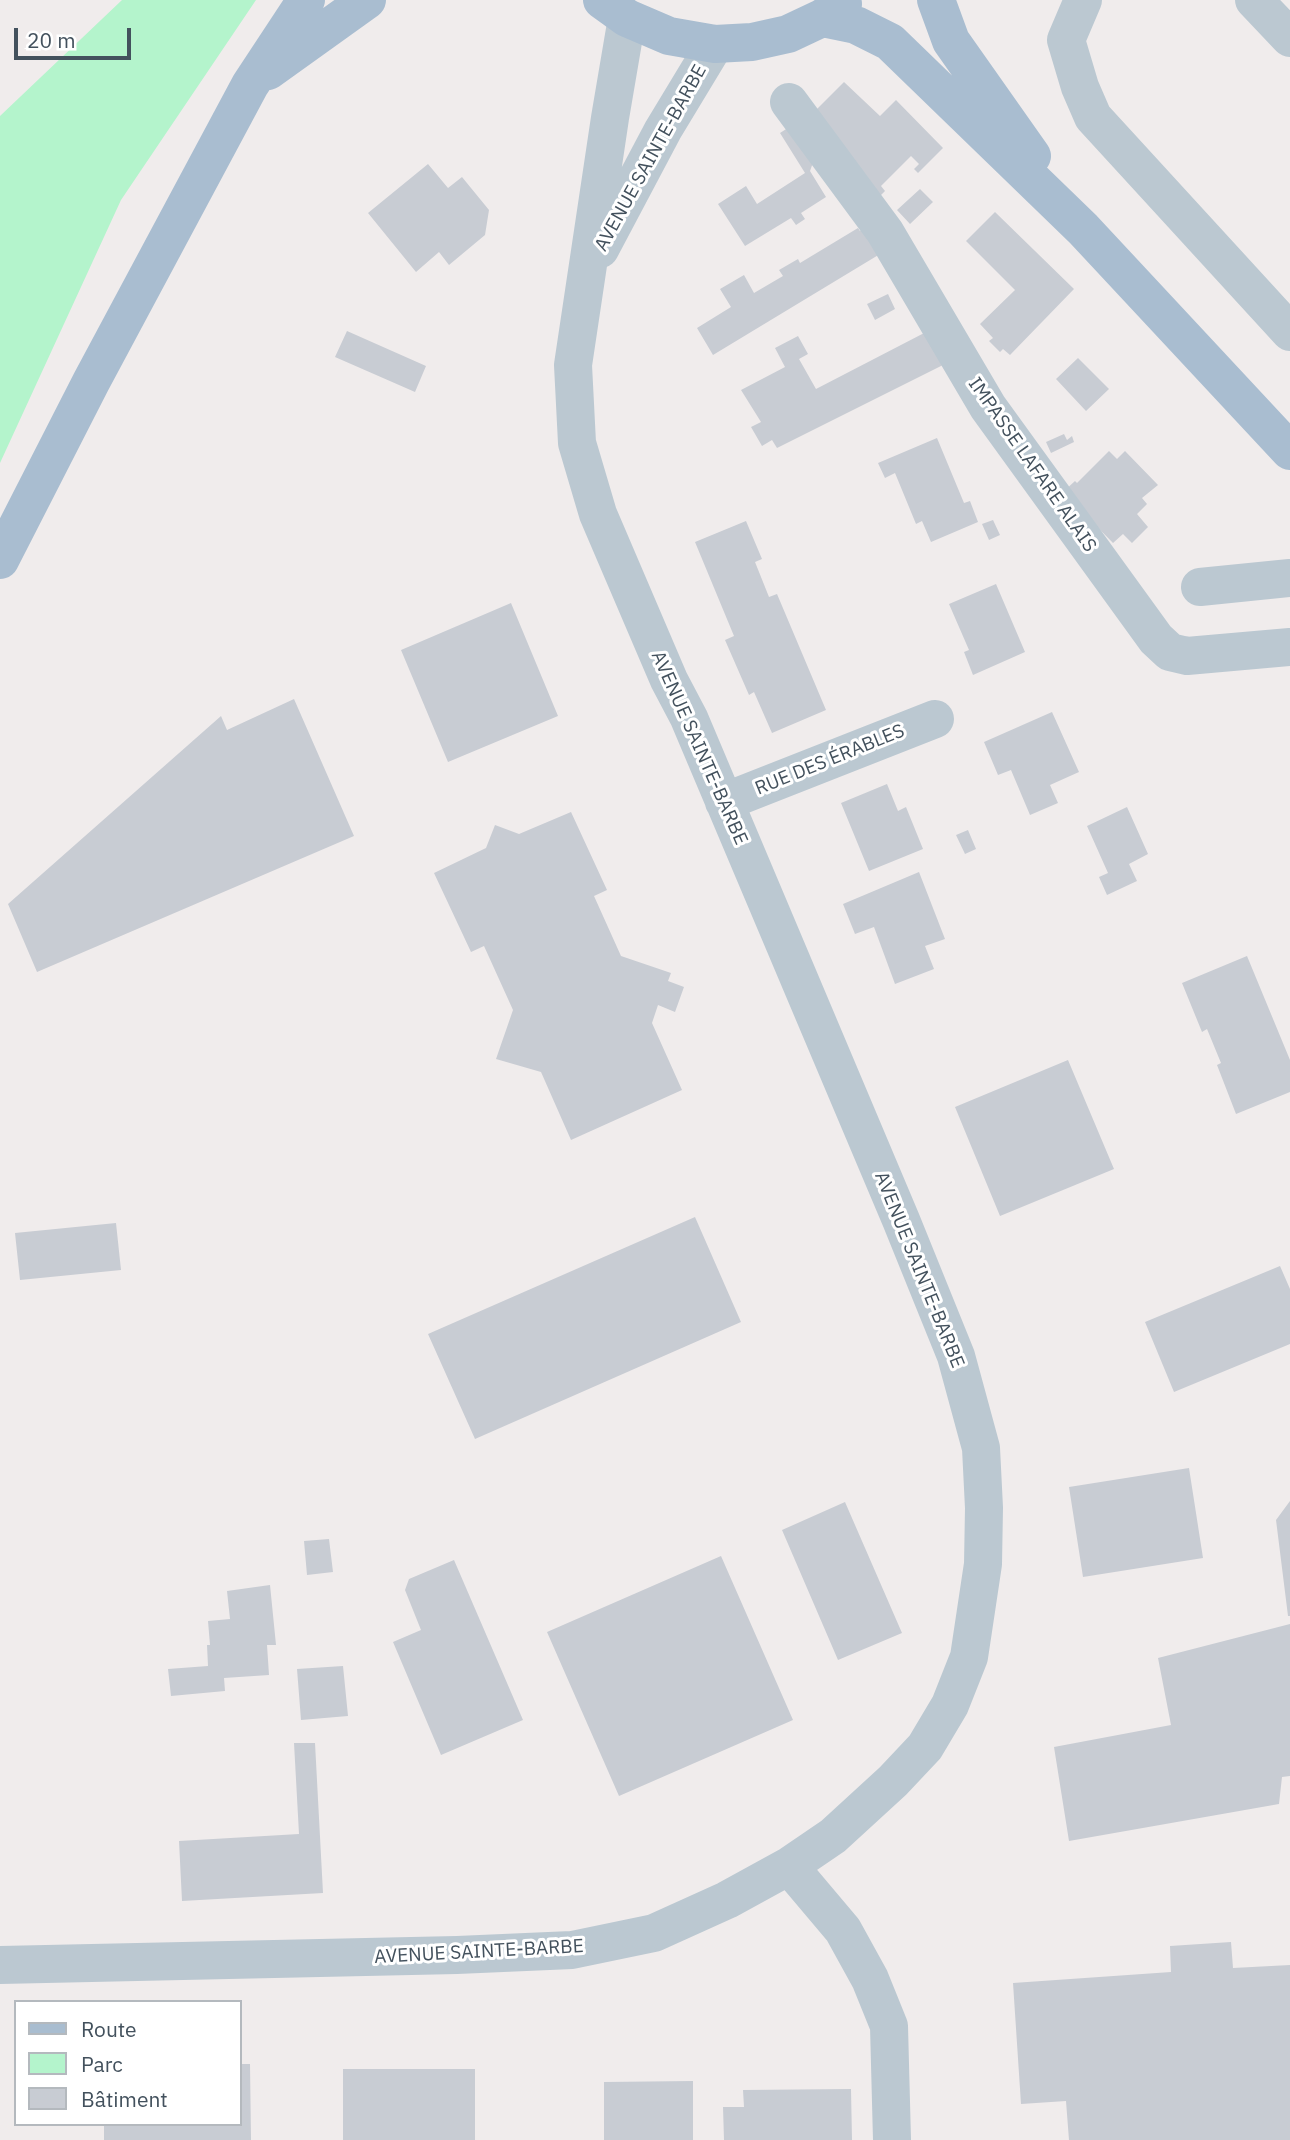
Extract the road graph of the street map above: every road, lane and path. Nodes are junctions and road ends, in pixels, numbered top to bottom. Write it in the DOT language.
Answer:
graph roads {
  1 [pos="306,0"];
  2 [pos="367,0"];
  3 [pos="936,0"];
  4 [pos="1083,0"];
  5 [pos="1254,0"];
  6 [pos="614,9"];
  7 [pos="835,9"];
  8 [pos="1290,38"];
  9 [pos="715,44"];
  10 [pos="250,85"];
  11 [pos="789,102"];
  12 [pos="1083,229"];
  13 [pos="588,272"];
  14 [pos="1290,332"];
  15 [pos="1290,451"];
  16 [pos="0,560"];
  17 [pos="1290,578"];
  18 [pos="1200,587"];
  19 [pos="1290,647"];
  20 [pos="935,719"];
  21 [pos="724,802"];
  22 [pos="789,1866"];
  23 [pos="0,1965"];
  24 [pos="892,2140"];
  1 -- 10 [label="main road"];
  2 -- 10 [label="main road"];
  3 -- 12 [label="main road"];
  4 -- 14 [label="street"];
  5 -- 8 [label="street"];
  6 -- 9 [label="main road"];
  6 -- 13 [label="street, AVENUE SAINTE-BARBE"];
  7 -- 9 [label="main road"];
  7 -- 12 [label="main road"];
  9 -- 13 [label="street, AVENUE SAINTE-BARBE"];
  10 -- 16 [label="main road"];
  11 -- 19 [label="street, IMPASSE LAFARE ALAIS"];
  12 -- 15 [label="main road"];
  13 -- 21 [label="street, AVENUE SAINTE-BARBE"];
  17 -- 18 [label="street"];
  20 -- 21 [label="street, RUE DES ÉRABLES"];
  21 -- 22 [label="street, AVENUE SAINTE-BARBE"];
  22 -- 23 [label="street, AVENUE SAINTE-BARBE"];
  22 -- 24 [label="street"];
}
